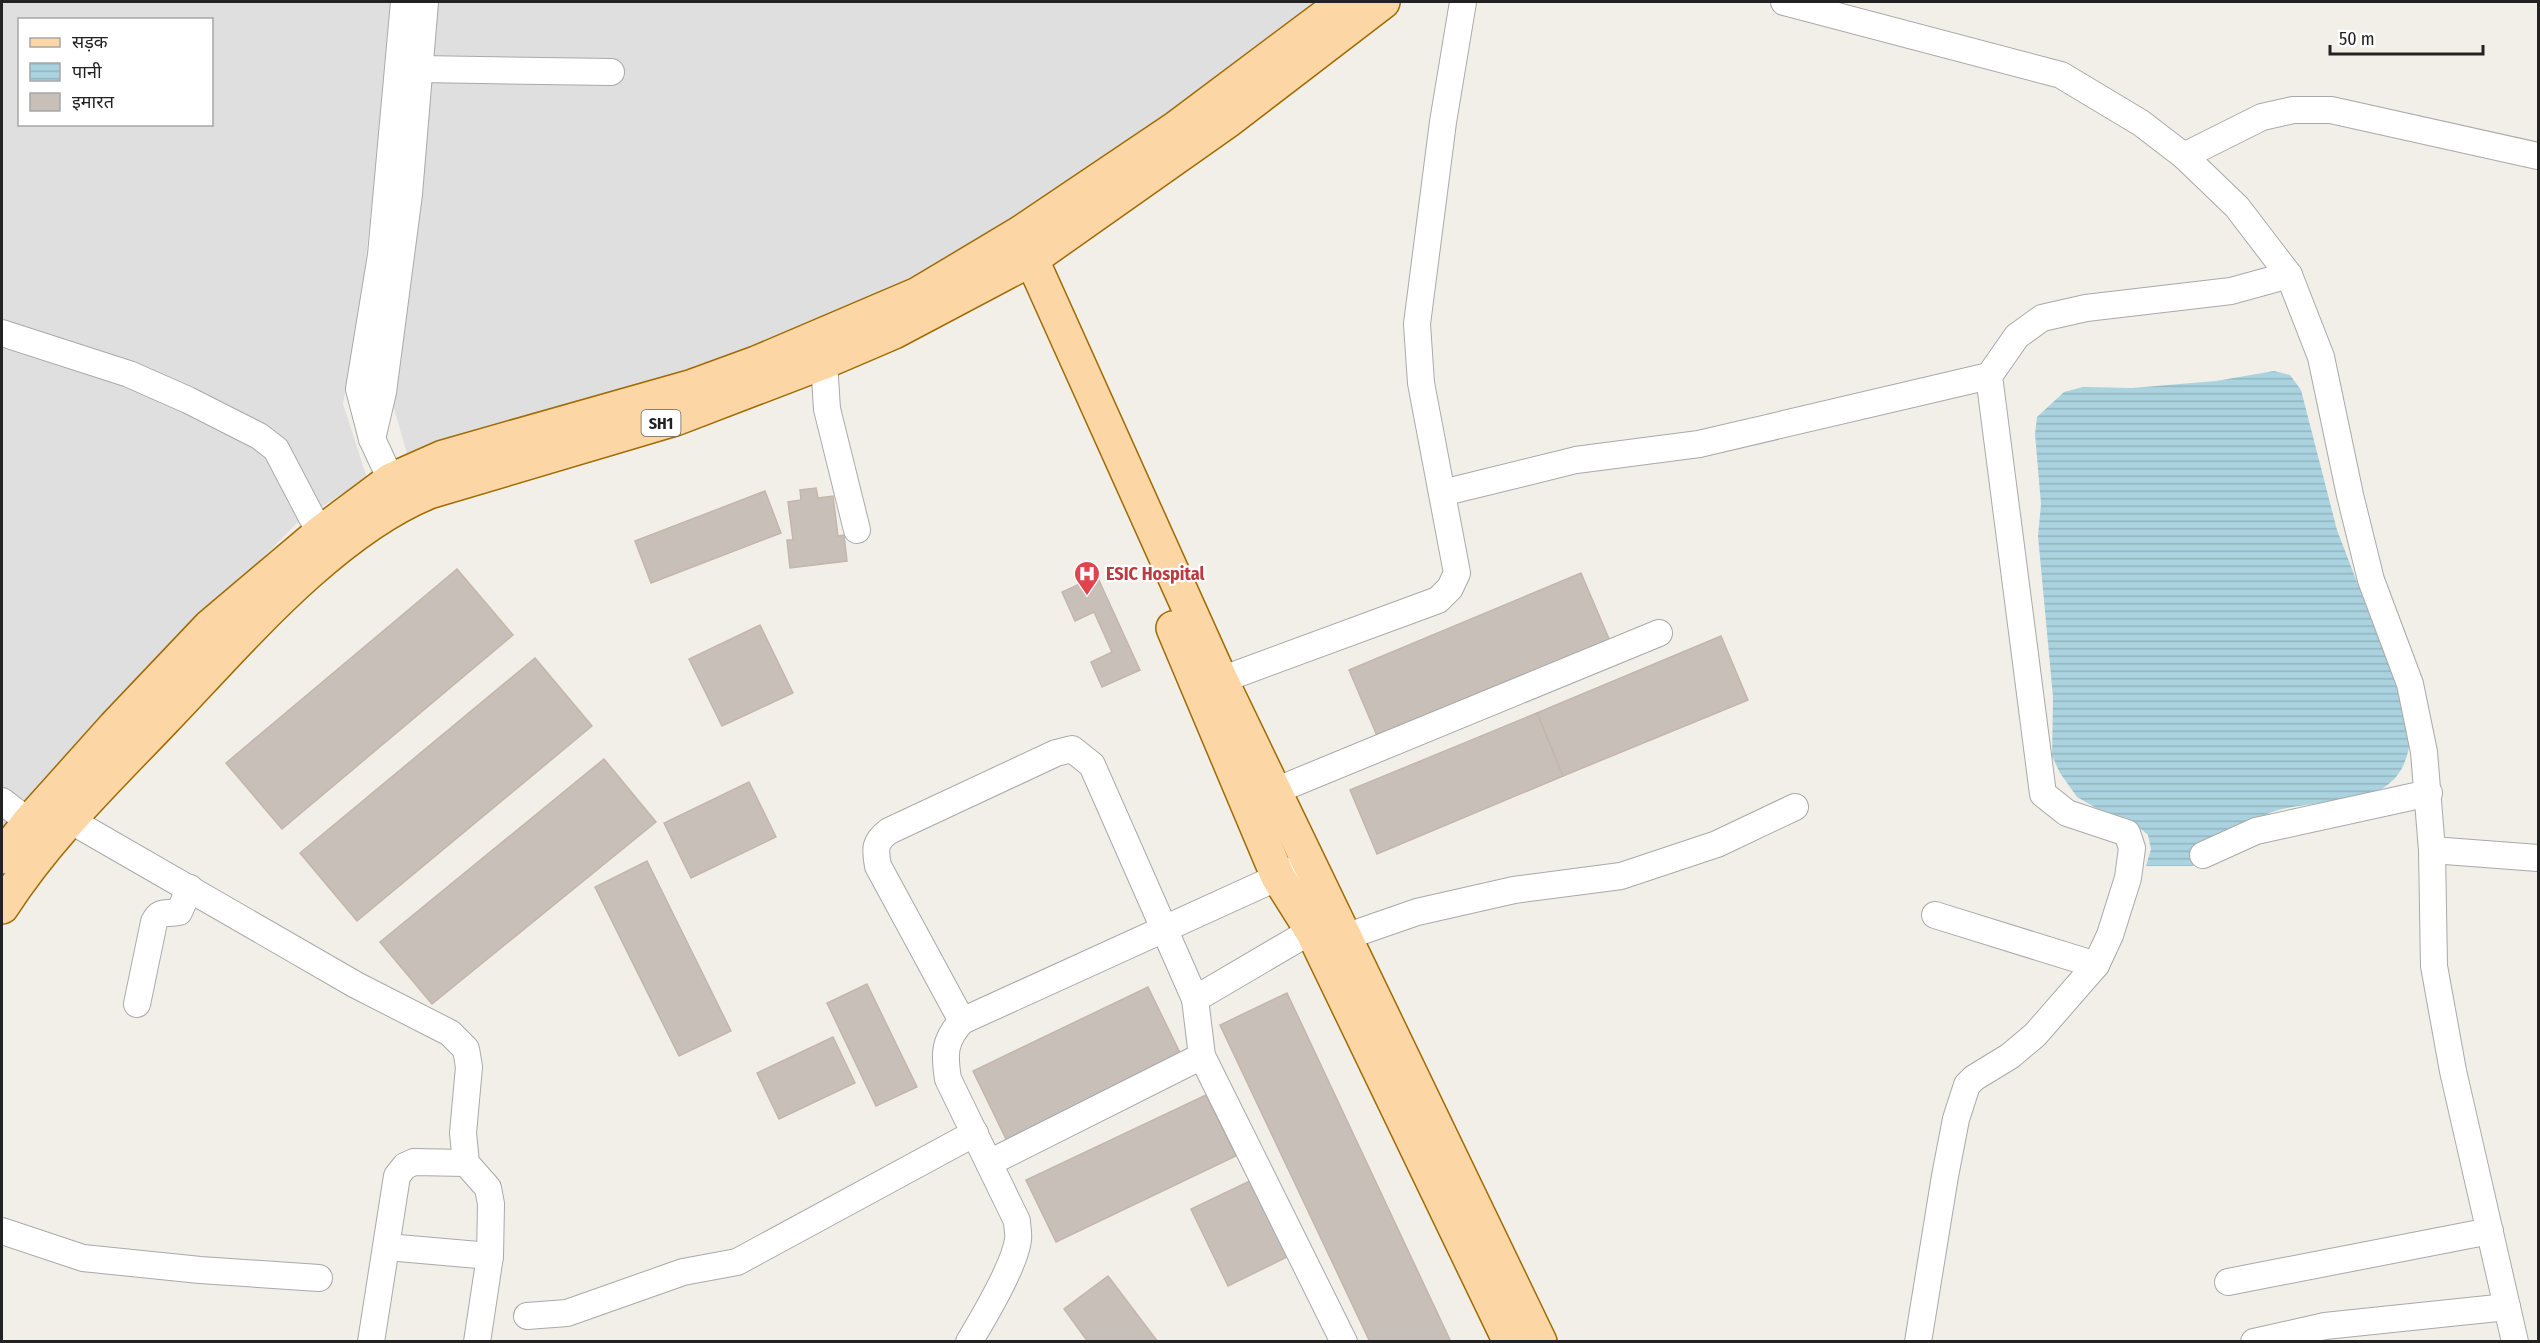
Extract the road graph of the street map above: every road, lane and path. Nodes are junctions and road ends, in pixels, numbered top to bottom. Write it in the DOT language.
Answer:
graph roads {
  1 [pos="404,2"];
  2 [pos="425,2"];
  3 [pos="1344,2"];
  4 [pos="1383,2"];
  5 [pos="1463,2"];
  6 [pos="1784,2"];
  7 [pos="420,69"];
  8 [pos="611,72"];
  9 [pos="2184,156"];
  10 [pos="2538,156"];
  11 [pos="1017,251"];
  12 [pos="2289,275"];
  13 [pos="2,333"];
  14 [pos="821,349"];
  15 [pos="1989,375"];
  16 [pos="372,439"];
  17 [pos="397,492"];
  18 [pos="1442,493"];
  19 [pos="856,530"];
  20 [pos="320,533"];
  21 [pos="1659,633"];
  22 [pos="1221,680"];
  23 [pos="1275,791"];
  24 [pos="2428,793"];
  25 [pos="2,801"];
  26 [pos="1795,807"];
  27 [pos="68,819"];
  28 [pos="29,822"];
  29 [pos="2432,850"];
  30 [pos="2203,855"];
  31 [pos="2,856"];
  32 [pos="2538,858"];
  33 [pos="1310,863"];
  34 [pos="1278,877"];
  35 [pos="190,888"];
  36 [pos="2,907"];
  37 [pos="1935,915"];
  38 [pos="1331,928"];
  39 [pos="1164,929"];
  40 [pos="2096,965"];
  41 [pos="1195,999"];
  42 [pos="137,1004"];
  43 [pos="962,1021"];
  44 [pos="1202,1056"];
  45 [pos="975,1133"];
  46 [pos="466,1163"];
  47 [pos="989,1163"];
  48 [pos="2,1231"];
  49 [pos="2490,1231"];
  50 [pos="387,1247"];
  51 [pos="490,1256"];
  52 [pos="319,1278"];
  53 [pos="2228,1282"];
  54 [pos="2507,1307"];
  55 [pos="527,1316"];
  56 [pos="371,1341"];
  57 [pos="477,1341"];
  58 [pos="969,1341"];
  59 [pos="1344,1341"];
  60 [pos="1510,1341"];
  61 [pos="1540,1341"];
  62 [pos="1918,1341"];
  63 [pos="2254,1341"];
  64 [pos="2515,1341"];
  1 -- 16 [label="street"];
  2 -- 7 [label="street"];
  3 -- 11 [label="main road, SH1"];
  4 -- 11 [label="main road, SH1"];
  5 -- 18 [label="street"];
  6 -- 9 [label="street"];
  7 -- 8 [label="street"];
  7 -- 16 [label="street"];
  9 -- 10 [label="street"];
  9 -- 12 [label="street"];
  11 -- 14 [label="main road, SH1"];
  11 -- 22 [label="main road"];
  11 -- 34 [label="main road"];
  12 -- 15 [label="street"];
  12 -- 24 [label="street"];
  13 -- 20 [label="street"];
  14 -- 17 [label="main road, SH1"];
  14 -- 19 [label="street"];
  15 -- 18 [label="street"];
  15 -- 40 [label="street"];
  16 -- 17 [label="street"];
  17 -- 20 [label="main road, SH1"];
  17 -- 27 [label="main road, SH1"];
  18 -- 22 [label="street"];
  20 -- 28 [label="main road, SH1"];
  21 -- 23 [label="street"];
  22 -- 23 [label="main road"];
  23 -- 33 [label="main road"];
  24 -- 29 [label="street"];
  24 -- 30 [label="street"];
  25 -- 28 [label="street"];
  26 -- 38 [label="street"];
  27 -- 35 [label="street"];
  27 -- 36 [label="main road, SH1"];
  28 -- 31 [label="main road, SH1"];
  29 -- 32 [label="street"];
  29 -- 49 [label="street"];
  33 -- 34 [label="street"];
  33 -- 38 [label="main road"];
  34 -- 38 [label="main road"];
  34 -- 39 [label="street"];
  35 -- 42 [label="street"];
  35 -- 46 [label="street"];
  37 -- 40 [label="street"];
  38 -- 41 [label="street"];
  38 -- 60 [label="main road"];
  38 -- 61 [label="main road"];
  39 -- 41 [label="street"];
  39 -- 43 [label="street"];
  39 -- 43 [label="street"];
  40 -- 62 [label="street"];
  41 -- 44 [label="street"];
  43 -- 45 [label="street"];
  44 -- 47 [label="street"];
  44 -- 59 [label="street"];
  45 -- 47 [label="street"];
  45 -- 55 [label="street"];
  46 -- 50 [label="street"];
  46 -- 51 [label="street"];
  47 -- 58 [label="street"];
  48 -- 52 [label="street"];
  49 -- 53 [label="street"];
  49 -- 54 [label="street"];
  50 -- 51 [label="street"];
  50 -- 56 [label="street"];
  51 -- 57 [label="street"];
  54 -- 63 [label="street"];
  54 -- 64 [label="street"];
}
